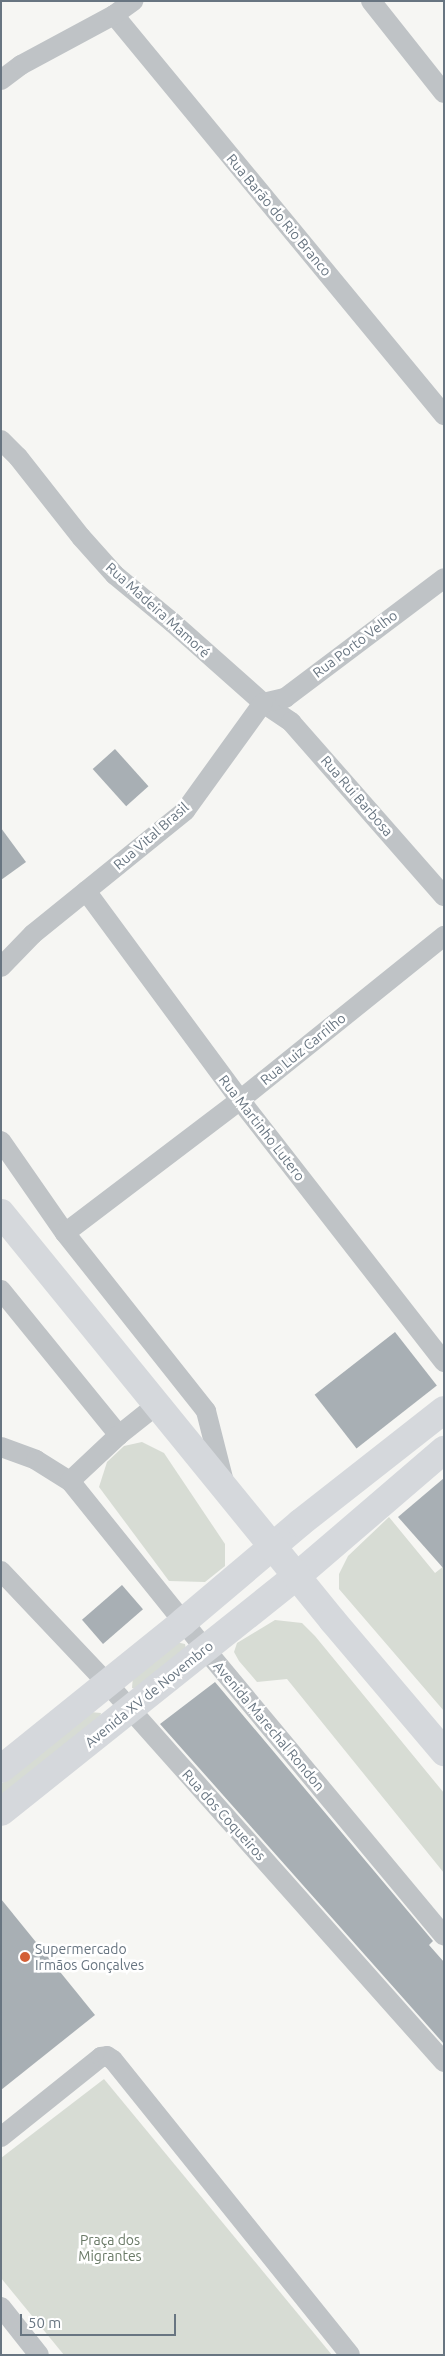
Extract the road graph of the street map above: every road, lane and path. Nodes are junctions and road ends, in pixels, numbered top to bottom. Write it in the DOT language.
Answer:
graph roads {
  1 [pos="132,1"];
  2 [pos="371,1"];
  3 [pos="114,15"];
  4 [pos="1,80"];
  5 [pos="444,93"];
  6 [pos="444,415"];
  7 [pos="1,440"];
  8 [pos="444,578"];
  9 [pos="263,703"];
  10 [pos="86,891"];
  11 [pos="444,896"];
  12 [pos="444,936"];
  13 [pos="1,967"];
  14 [pos="240,1100"];
  15 [pos="1,1141"];
  16 [pos="1,1212"];
  17 [pos="65,1233"];
  18 [pos="1,1290"];
  19 [pos="444,1362"];
  20 [pos="158,1404"];
  21 [pos="444,1410"];
  22 [pos="119,1435"];
  23 [pos="1,1448"];
  24 [pos="444,1450"];
  25 [pos="70,1481"];
  26 [pos="225,1487"];
  27 [pos="273,1547"];
  28 [pos="1,1571"];
  29 [pos="297,1576"];
  30 [pos="183,1622"];
  31 [pos="205,1649"];
  32 [pos="107,1683"];
  33 [pos="129,1709"];
  34 [pos="444,1752"];
  35 [pos="1,1770"];
  36 [pos="1,1812"];
  37 [pos="444,1936"];
  38 [pos="444,2062"];
  39 [pos="1,2137"];
  40 [pos="1,2307"];
  41 [pos="39,2355"];
  42 [pos="350,2355"];
  1 -- 3 [label="street"];
  2 -- 5 [label="street"];
  3 -- 4 [label="street"];
  3 -- 6 [label="street, Rua Barão do Rio Branco"];
  7 -- 9 [label="street, Rua Madeira Mamoré"];
  8 -- 9 [label="street, Rua Porto Velho"];
  9 -- 10 [label="street, Rua Vital Brasil"];
  9 -- 11 [label="street, Rua Rui Barbosa"];
  10 -- 13 [label="street, Rua Vital Brasil"];
  10 -- 14 [label="street, Rua Martinho Lutero"];
  12 -- 14 [label="street, Rua Luiz Carrilho"];
  14 -- 17 [label="street, Rua Luiz Carrilho"];
  14 -- 19 [label="street, Rua Martinho Lutero"];
  15 -- 17 [label="street"];
  16 -- 20 [label="main road"];
  17 -- 26 [label="street"];
  18 -- 22 [label="street"];
  20 -- 22 [label="street"];
  20 -- 26 [label="main road"];
  21 -- 27 [label="main road"];
  22 -- 25 [label="street"];
  23 -- 25 [label="street, Avenida Marechal Rondon"];
  24 -- 29 [label="main road, Avenida XV de Novembro"];
  25 -- 30 [label="street, Avenida Marechal Rondon"];
  26 -- 27 [label="main road"];
  27 -- 29 [label="main road"];
  27 -- 30 [label="main road"];
  28 -- 32 [label="street, Rua dos Coqueiros"];
  29 -- 31 [label="main road, Avenida XV de Novembro"];
  29 -- 34 [label="main road"];
  30 -- 31 [label="street, Avenida Marechal Rondon"];
  30 -- 32 [label="main road"];
  31 -- 33 [label="main road, Avenida XV de Novembro"];
  31 -- 37 [label="street, Avenida Marechal Rondon"];
  32 -- 33 [label="street, Rua dos Coqueiros"];
  32 -- 35 [label="main road"];
  33 -- 36 [label="main road, Avenida XV de Novembro"];
  33 -- 38 [label="street, Rua dos Coqueiros"];
  39 -- 42 [label="street"];
  40 -- 41 [label="street"];
}
